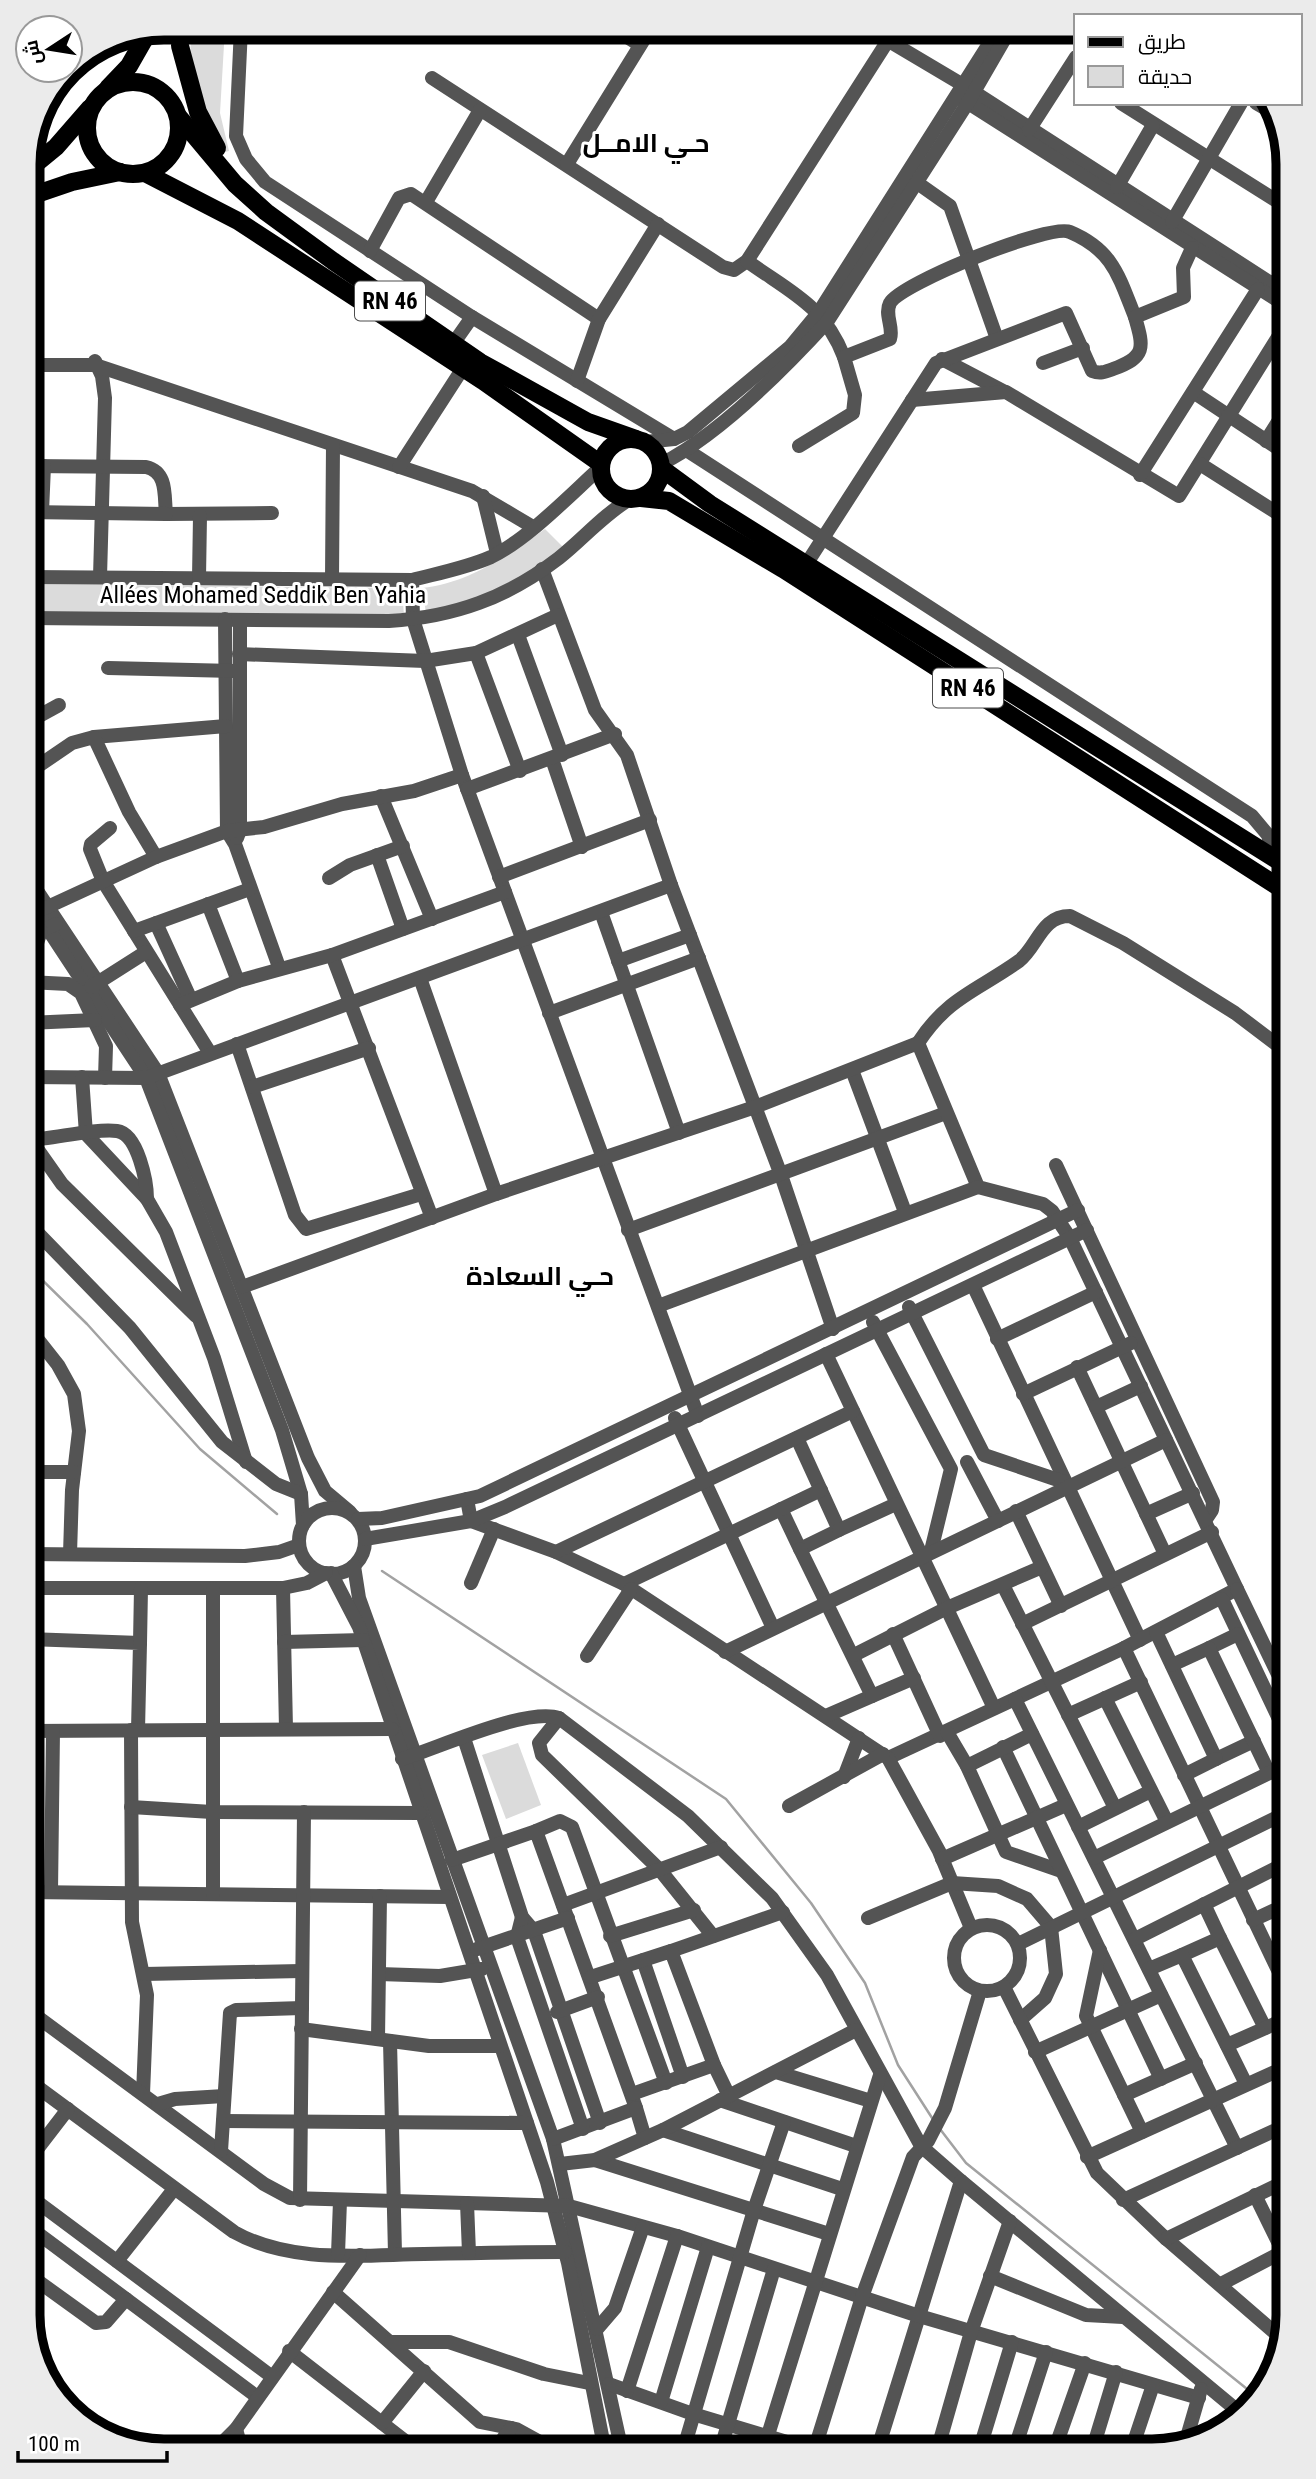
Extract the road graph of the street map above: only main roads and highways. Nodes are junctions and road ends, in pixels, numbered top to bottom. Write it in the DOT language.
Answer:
graph roads {
  1 [pos="180,40"];
  2 [pos="142,42"];
  3 [pos="180,46"];
  4 [pos="100,96"];
  5 [pos="176,111"];
  6 [pos="41,159"];
  7 [pos="120,172"];
  8 [pos="145,173"];
  9 [pos="41,193"];
  10 [pos="266,212"];
  11 [pos="641,440"];
  12 [pos="601,466"];
  13 [pos="661,466"];
  14 [pos="635,498"];
  15 [pos="1276,860"];
  16 [pos="1276,885"];
  1 -- 3 [label="main road"];
  2 -- 4 [label="main road"];
  3 -- 5 [label="main road"];
  3 -- 10 [label="main road"];
  4 -- 5 [label="main road"];
  4 -- 6 [label="main road"];
  4 -- 7 [label="main road"];
  5 -- 8 [label="main road"];
  5 -- 10 [label="main road, RN 46"];
  7 -- 8 [label="main road"];
  7 -- 9 [label="main road"];
  8 -- 12 [label="main road, RN 46"];
  10 -- 11 [label="main road, RN 46"];
  11 -- 12 [label="main road"];
  11 -- 13 [label="main road"];
  12 -- 14 [label="main road"];
  13 -- 14 [label="main road"];
  13 -- 15 [label="main road, RN 46"];
  14 -- 16 [label="main road, RN 46"];
}
